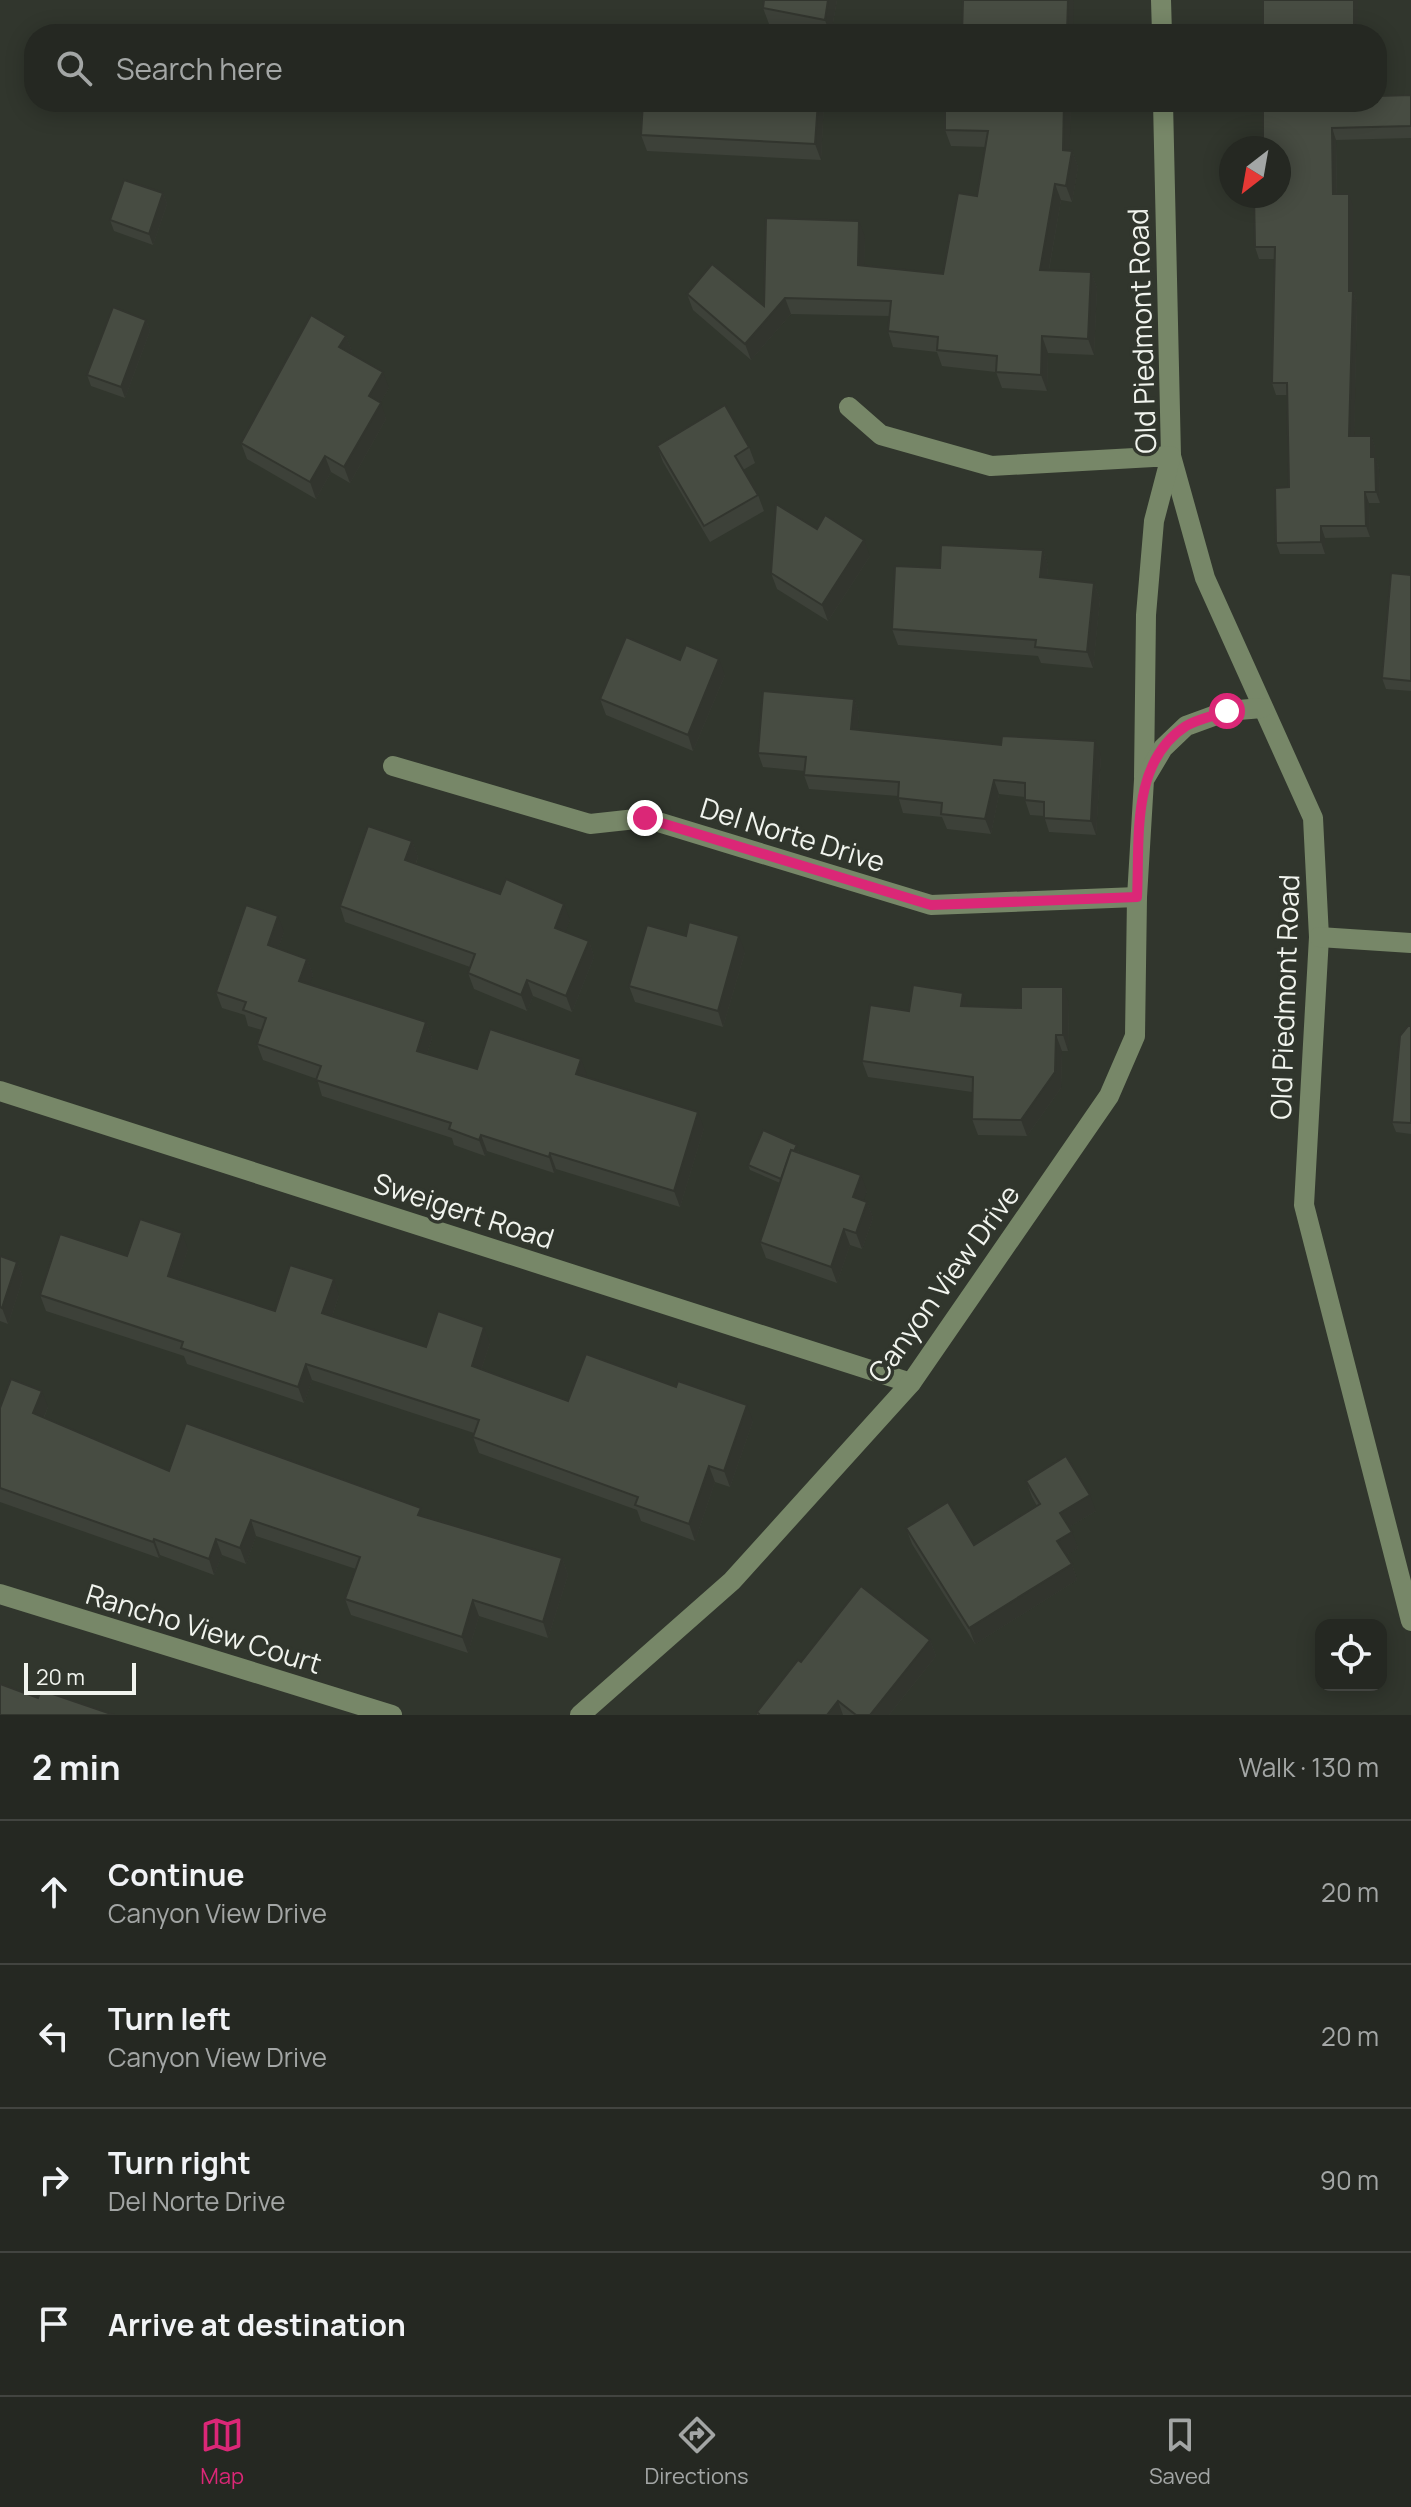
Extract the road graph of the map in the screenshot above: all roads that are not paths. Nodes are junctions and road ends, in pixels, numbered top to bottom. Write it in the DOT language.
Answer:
graph roads {
  1 [pos="1161,0"];
  2 [pos="1162,24"];
  3 [pos="1163,112"];
  4 [pos="849,407"];
  5 [pos="1171,456"];
  6 [pos="1262,708"];
  7 [pos="393,766"];
  8 [pos="1144,780"];
  9 [pos="1137,897"];
  10 [pos="1319,937"];
  11 [pos="1411,943"];
  12 [pos="0,1091"];
  13 [pos="911,1383"];
  14 [pos="0,1594"];
  15 [pos="1411,1621"];
  16 [pos="392,1715"];
  17 [pos="580,1715"];
  1 -- 2 [label="street"];
  3 -- 5 [label="street, Old Piedmont Road"];
  4 -- 5 [label="street"];
  5 -- 6 [label="street, Old Piedmont Road"];
  5 -- 8 [label="street, Canyon View Drive"];
  6 -- 8 [label="street, Canyon View Drive"];
  6 -- 10 [label="street, Old Piedmont Road"];
  7 -- 9 [label="street, Del Norte Drive"];
  8 -- 9 [label="street, Canyon View Drive"];
  9 -- 13 [label="street, Canyon View Drive"];
  10 -- 11 [label="street"];
  10 -- 15 [label="street, Old Piedmont Road"];
  12 -- 13 [label="street, Sweigert Road"];
  13 -- 17 [label="street, Canyon View Drive"];
  14 -- 16 [label="street, Rancho View Court"];
}
